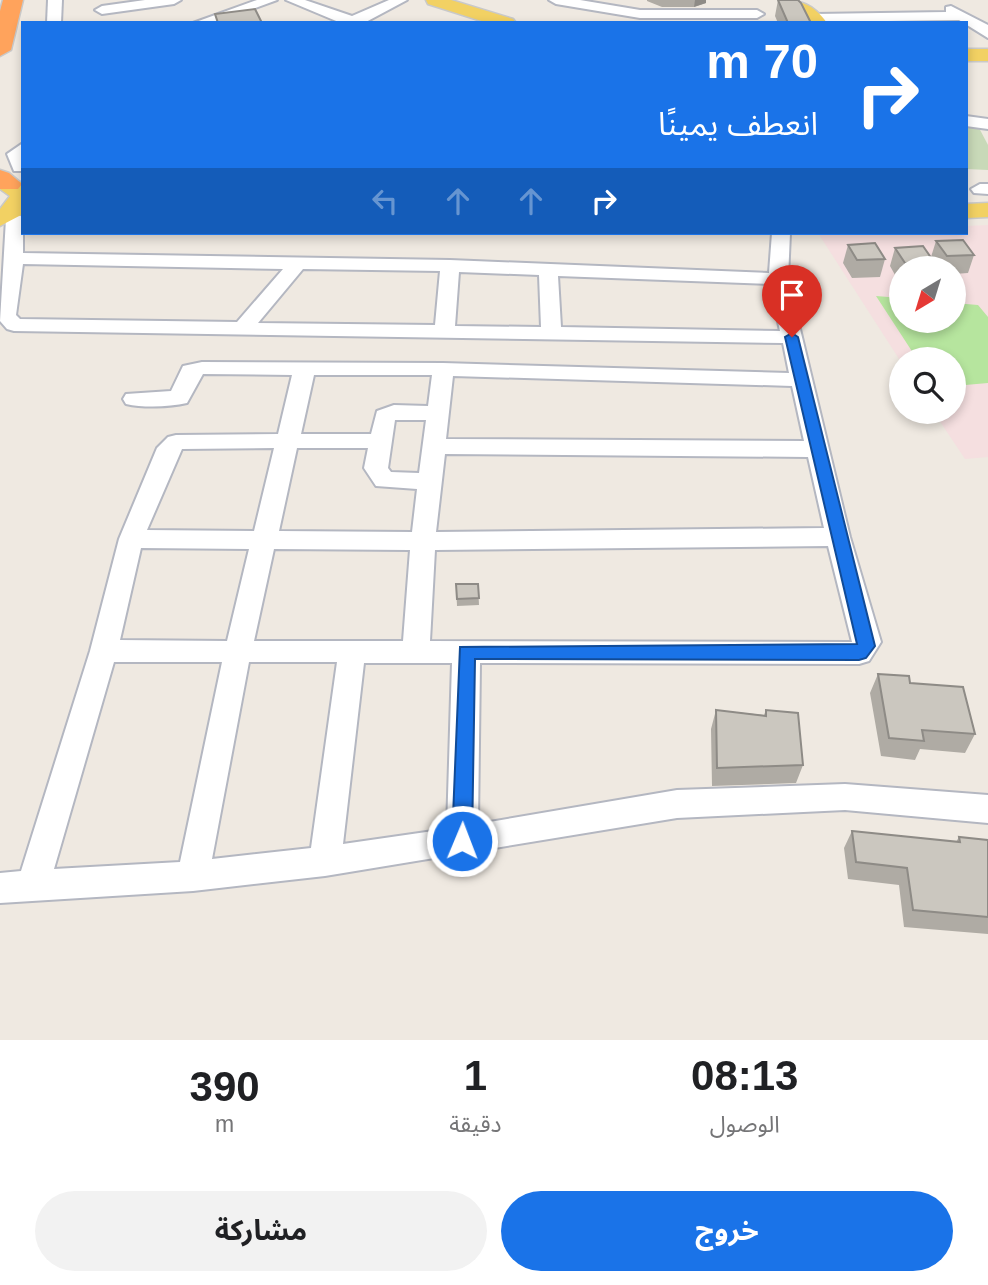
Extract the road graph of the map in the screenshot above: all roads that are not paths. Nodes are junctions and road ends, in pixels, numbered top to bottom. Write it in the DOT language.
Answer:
graph roads {
  1 [pos="13,0"];
  2 [pos="55,0"];
  3 [pos="270,0"];
  4 [pos="293,0"];
  5 [pos="400,0"];
  6 [pos="412,0"];
  7 [pos="434,0"];
  8 [pos="556,0"];
  9 [pos="738,0"];
  10 [pos="931,0"];
  11 [pos="168,1"];
  12 [pos="792,3"];
  13 [pos="581,4"];
  14 [pos="102,11"];
  15 [pos="862,14"];
  16 [pos="759,16"];
  17 [pos="964,16"];
  18 [pos="817,20"];
  19 [pos="54,21"];
  20 [pos="207,21"];
  21 [pos="349,21"];
  22 [pos="354,21"];
  23 [pos="478,21"];
  24 [pos="501,21"];
  25 [pos="577,21"];
  26 [pos="987,30"];
  27 [pos="968,49"];
  28 [pos="988,49"];
  29 [pos="0,50"];
  30 [pos="968,55"];
  31 [pos="988,55"];
  32 [pos="968,121"];
  33 [pos="988,124"];
  34 [pos="21,150"];
  35 [pos="12,180"];
  36 [pos="9,220"];
  37 [pos="780,235"];
  38 [pos="14,258"];
  39 [pos="297,264"];
  40 [pos="450,266"];
  41 [pos="548,270"];
  42 [pos="778,279"];
  43 [pos="243,328"];
  44 [pos="445,330"];
  45 [pos="551,332"];
  46 [pos="792,337"];
  47 [pos="305,368"];
  48 [pos="443,369"];
  49 [pos="802,380"];
  50 [pos="134,399"];
  51 [pos="437,413"];
  52 [pos="289,441"];
  53 [pos="379,441"];
  54 [pos="433,446"];
  55 [pos="820,449"];
  56 [pos="432,482"];
  57 [pos="838,537"];
  58 [pos="131,539"];
  59 [pos="423,541"];
  60 [pos="266,542"];
  61 [pos="239,650"];
  62 [pos="416,650"];
  63 [pos="104,651"];
  64 [pos="352,651"];
  65 [pos="466,652"];
  66 [pos="988,809"];
  67 [pos="462,841"];
  68 [pos="325,861"];
  69 [pos="193,876"];
  70 [pos="33,884"];
  71 [pos="0,888"];
  1 -- 29 [label="highway"];
  2 -- 19 [label="street"];
  3 -- 20 [label="street"];
  4 -- 21 [label="street"];
  5 -- 22 [label="street"];
  6 -- 23 [label="main road"];
  7 -- 24 [label="main road"];
  8 -- 13 [label="street"];
  9 -- 16 [label="street"];
  10 -- 17 [label="street"];
  11 -- 14 [label="street"];
  12 -- 16 [label="street"];
  12 -- 18 [label="main road"];
  13 -- 16 [label="street"];
  13 -- 25 [label="street"];
  15 -- 17 [label="street"];
  15 -- 18 [label="street"];
  17 -- 26 [label="street"];
  27 -- 28 [label="main road"];
  30 -- 31 [label="main road"];
  32 -- 33 [label="street"];
  34 -- 35 [label="street"];
  35 -- 36 [label="main road"];
  36 -- 38 [label="street"];
  37 -- 42 [label="street"];
  38 -- 39 [label="street"];
  38 -- 43 [label="street"];
  39 -- 40 [label="street"];
  39 -- 43 [label="street"];
  40 -- 41 [label="street"];
  40 -- 44 [label="street"];
  41 -- 42 [label="street"];
  41 -- 45 [label="street"];
  42 -- 46 [label="street"];
  43 -- 44 [label="street"];
  44 -- 45 [label="street"];
  45 -- 46 [label="street"];
  46 -- 49 [label="street"];
  47 -- 48 [label="street"];
  47 -- 50 [label="street"];
  47 -- 52 [label="street"];
  48 -- 49 [label="street"];
  48 -- 51 [label="street"];
  49 -- 55 [label="street"];
  51 -- 53 [label="street"];
  51 -- 54 [label="street"];
  52 -- 53 [label="street"];
  52 -- 58 [label="street"];
  52 -- 60 [label="street"];
  53 -- 56 [label="street"];
  54 -- 55 [label="street"];
  54 -- 56 [label="street"];
  55 -- 57 [label="street"];
  56 -- 59 [label="street"];
  57 -- 59 [label="street"];
  57 -- 65 [label="street"];
  58 -- 60 [label="street"];
  58 -- 63 [label="street"];
  59 -- 60 [label="street"];
  59 -- 62 [label="street"];
  60 -- 61 [label="street"];
  61 -- 63 [label="street"];
  61 -- 64 [label="street"];
  61 -- 69 [label="street"];
  62 -- 64 [label="street"];
  62 -- 65 [label="street"];
  63 -- 70 [label="street"];
  64 -- 68 [label="street"];
  65 -- 67 [label="street"];
  66 -- 67 [label="street"];
  67 -- 68 [label="street"];
  68 -- 69 [label="street"];
  69 -- 70 [label="street"];
  70 -- 71 [label="street"];
}
